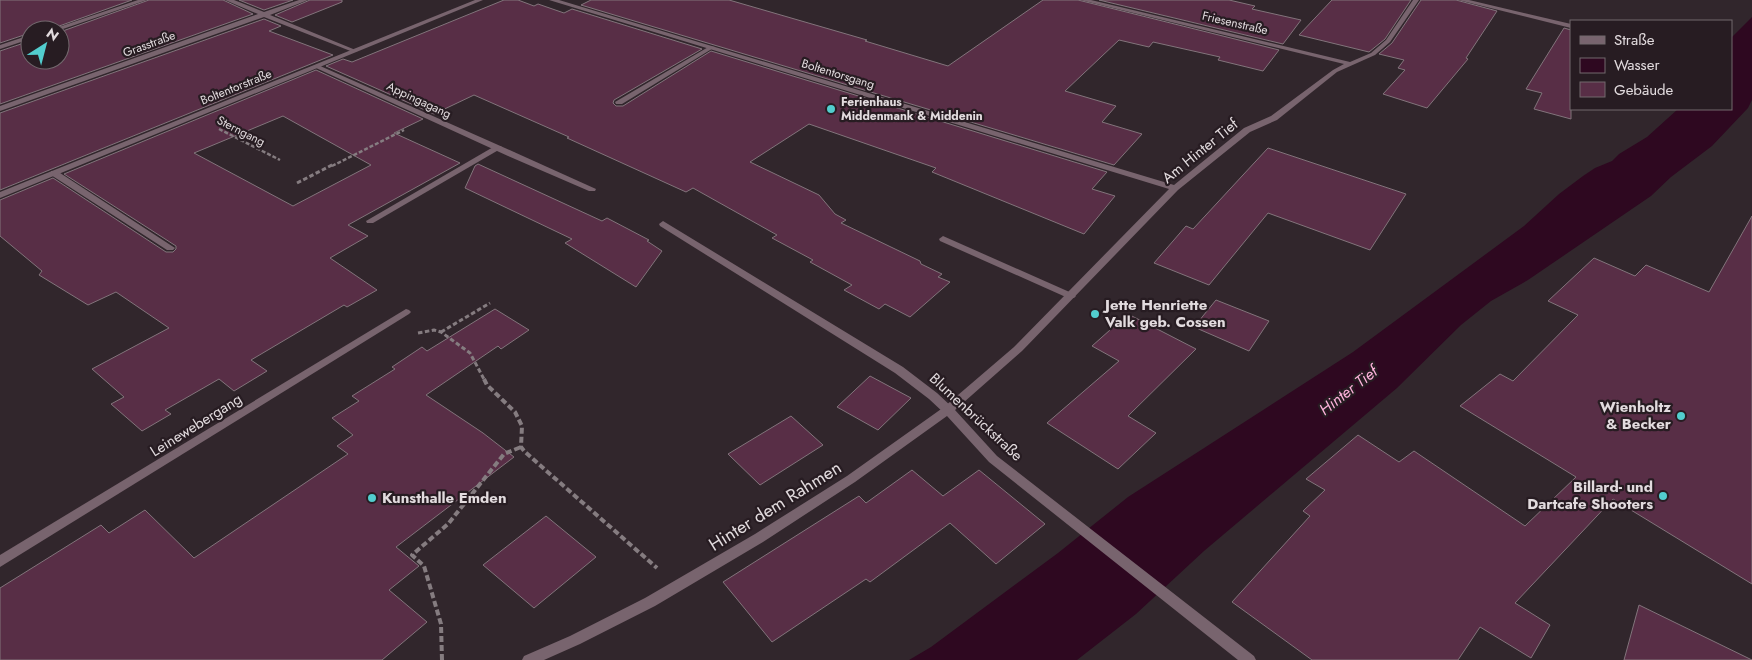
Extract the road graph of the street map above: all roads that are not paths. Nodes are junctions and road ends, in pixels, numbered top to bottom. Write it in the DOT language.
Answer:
graph roads {
  1 [pos="144,0"];
  2 [pos="228,0"];
  3 [pos="305,0"];
  4 [pos="480,0"];
  5 [pos="552,0"];
  6 [pos="1083,0"];
  7 [pos="1416,0"];
  8 [pos="1461,0"];
  9 [pos="264,15"];
  10 [pos="70,24"];
  11 [pos="1570,26"];
  12 [pos="20,40"];
  13 [pos="0,47"];
  14 [pos="712,47"];
  15 [pos="355,51"];
  16 [pos="1352,64"];
  17 [pos="318,67"];
  18 [pos="619,102"];
  19 [pos="0,109"];
  20 [pos="498,148"];
  21 [pos="54,173"];
  22 [pos="1175,188"];
  23 [pos="592,189"];
  24 [pos="0,195"];
  25 [pos="370,220"];
  26 [pos="663,224"];
  27 [pos="943,239"];
  28 [pos="170,248"];
  29 [pos="1071,296"];
  30 [pos="406,312"];
  31 [pos="1018,349"];
  32 [pos="948,410"];
  33 [pos="0,562"];
  34 [pos="529,660"];
  35 [pos="1249,660"];
  1 -- 10 [label="street"];
  2 -- 9 [label="street"];
  3 -- 9 [label="street, Grasstraße"];
  4 -- 15 [label="street, Boltentorstraße"];
  5 -- 14 [label="street, Boltentorsgang"];
  6 -- 16 [label="street, Friesenstraße"];
  7 -- 16 [label="street, Am Hinter Tief"];
  8 -- 11 [label="street"];
  9 -- 15 [label="street"];
  9 -- 19 [label="street, Grasstraße"];
  12 -- 13 [label="street"];
  14 -- 18 [label="street"];
  14 -- 22 [label="street, Boltentorsgang"];
  15 -- 17 [label="street, Boltentorstraße"];
  16 -- 22 [label="street, Am Hinter Tief"];
  17 -- 20 [label="street, Appingagang"];
  17 -- 21 [label="street, Boltentorstraße"];
  20 -- 23 [label="street, Appingagang"];
  20 -- 25 [label="street"];
  21 -- 24 [label="street, Boltentorstraße"];
  21 -- 28 [label="street"];
  22 -- 29 [label="street, Am Hinter Tief"];
  26 -- 32 [label="street, Blumenbrückstraße"];
  27 -- 29 [label="street"];
  29 -- 31 [label="street, Am Hinter Tief"];
  30 -- 33 [label="street, Leinewebergang"];
  31 -- 32 [label="street, Hinter dem Rahmen"];
  32 -- 34 [label="street, Hinter dem Rahmen"];
  32 -- 35 [label="street, Blumenbrückstraße"];
}
